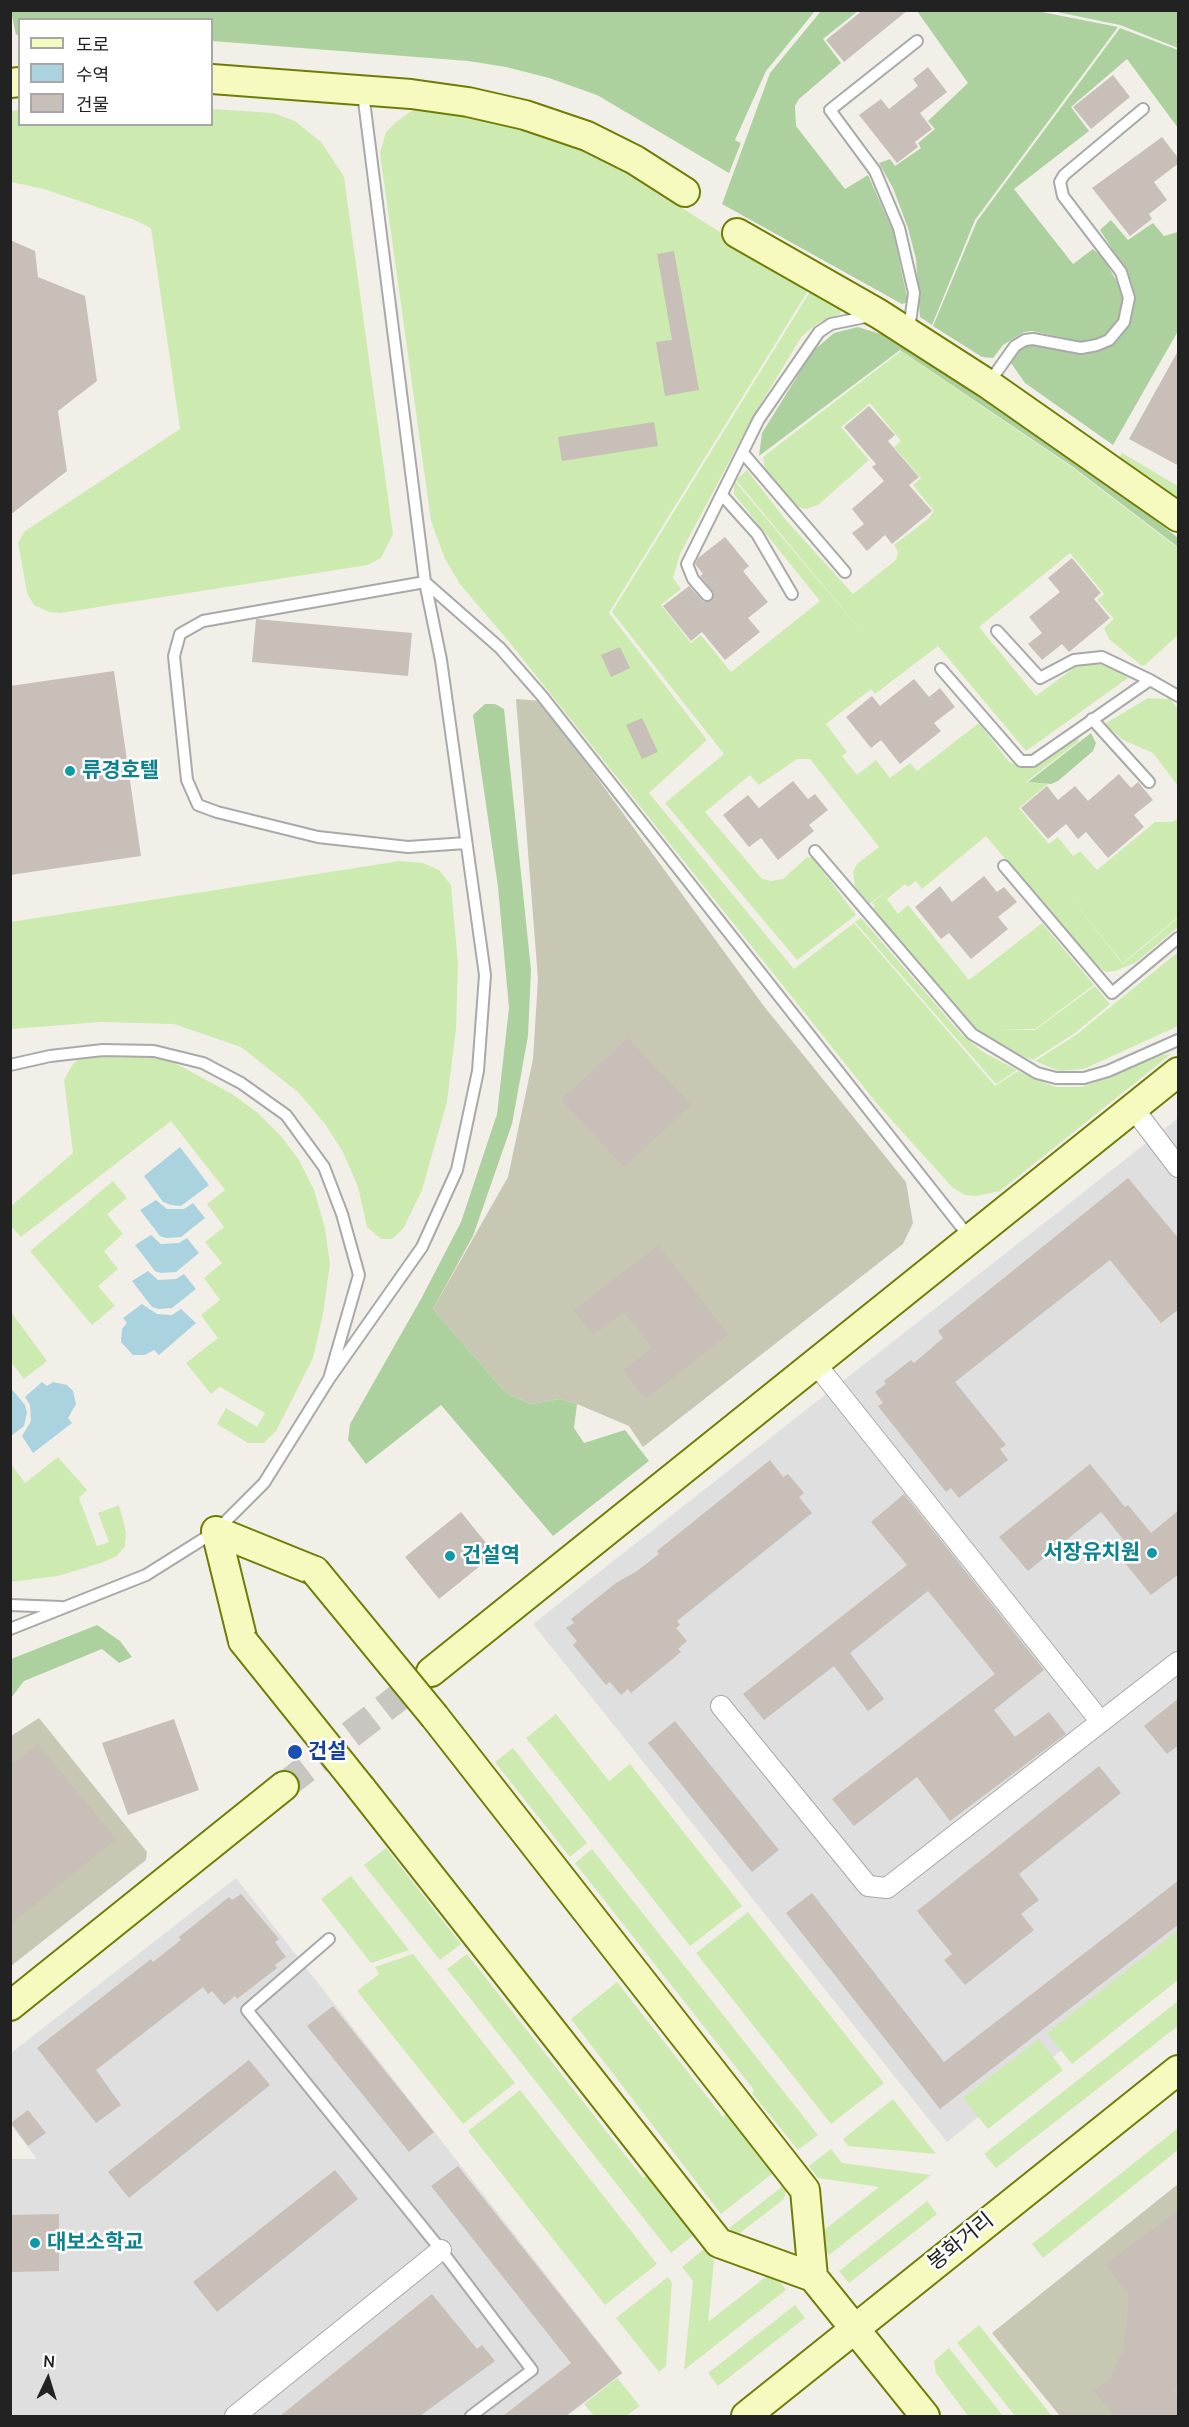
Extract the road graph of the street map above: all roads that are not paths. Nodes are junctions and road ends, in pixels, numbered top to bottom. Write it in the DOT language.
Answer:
graph roads {
  1 [pos="917,41"];
  2 [pos="213,79"];
  3 [pos="363,90"];
  4 [pos="1143,109"];
  5 [pos="685,192"];
  6 [pos="737,232"];
  7 [pos="879,314"];
  8 [pos="908,333"];
  9 [pos="988,384"];
  10 [pos="744,453"];
  11 [pos="722,495"];
  12 [pos="1179,517"];
  13 [pos="845,572"];
  14 [pos="425,582"];
  15 [pos="792,594"];
  16 [pos="707,595"];
  17 [pos="997,630"];
  18 [pos="941,669"];
  19 [pos="1150,680"];
  20 [pos="1179,696"];
  21 [pos="1092,719"];
  22 [pos="1149,782"];
  23 [pos="466,843"];
  24 [pos="814,851"];
  25 [pos="1004,866"];
  26 [pos="1179,938"];
  27 [pos="1179,1040"];
  28 [pos="10,1065"];
  29 [pos="1179,1072"];
  30 [pos="1133,1108"];
  31 [pos="1179,1167"];
  32 [pos="970,1238"];
  33 [pos="815,1363"];
  34 [pos="329,1379"];
  35 [pos="216,1531"];
  36 [pos="10,1605"];
  37 [pos="65,1607"];
  38 [pos="10,1629"];
  39 [pos="1179,1662"];
  40 [pos="431,1672"];
  41 [pos="721,1706"];
  42 [pos="1101,1722"];
  43 [pos="285,1786"];
  44 [pos="329,1939"];
  45 [pos="10,2006"];
  46 [pos="1179,2070"];
  47 [pos="441,2250"];
  48 [pos="813,2277"];
  49 [pos="852,2329"];
  50 [pos="235,2416"];
  51 [pos="471,2416"];
  52 [pos="746,2416"];
  53 [pos="925,2416"];
  1 -- 8 [label="lane"];
  2 -- 3 [label="street"];
  3 -- 5 [label="street"];
  3 -- 14 [label="lane"];
  4 -- 9 [label="lane"];
  6 -- 7 [label="street"];
  7 -- 8 [label="street"];
  7 -- 10 [label="lane"];
  8 -- 9 [label="street"];
  9 -- 12 [label="street"];
  10 -- 11 [label="lane"];
  10 -- 13 [label="lane"];
  11 -- 15 [label="lane"];
  11 -- 16 [label="lane"];
  14 -- 23 [label="lane"];
  14 -- 23 [label="lane"];
  14 -- 32 [label="lane"];
  17 -- 19 [label="lane"];
  18 -- 21 [label="lane"];
  19 -- 20 [label="lane"];
  19 -- 21 [label="lane"];
  21 -- 22 [label="lane"];
  23 -- 34 [label="lane"];
  24 -- 27 [label="lane"];
  25 -- 26 [label="lane"];
  28 -- 34 [label="lane"];
  29 -- 30 [label="street"];
  30 -- 31 [label="street"];
  30 -- 32 [label="street"];
  32 -- 33 [label="street"];
  33 -- 40 [label="street"];
  33 -- 42 [label="street"];
  34 -- 35 [label="lane"];
  35 -- 37 [label="lane"];
  35 -- 48 [label="street, bridge"];
  35 -- 48 [label="street, bridge"];
  36 -- 37 [label="lane"];
  37 -- 38 [label="lane"];
  39 -- 42 [label="street"];
  41 -- 42 [label="street"];
  43 -- 45 [label="street"];
  44 -- 47 [label="lane"];
  46 -- 49 [label="street, 봉화거리"];
  47 -- 50 [label="street"];
  47 -- 51 [label="lane"];
  48 -- 49 [label="street"];
  49 -- 52 [label="street, 봉화거리"];
  49 -- 53 [label="street"];
}
